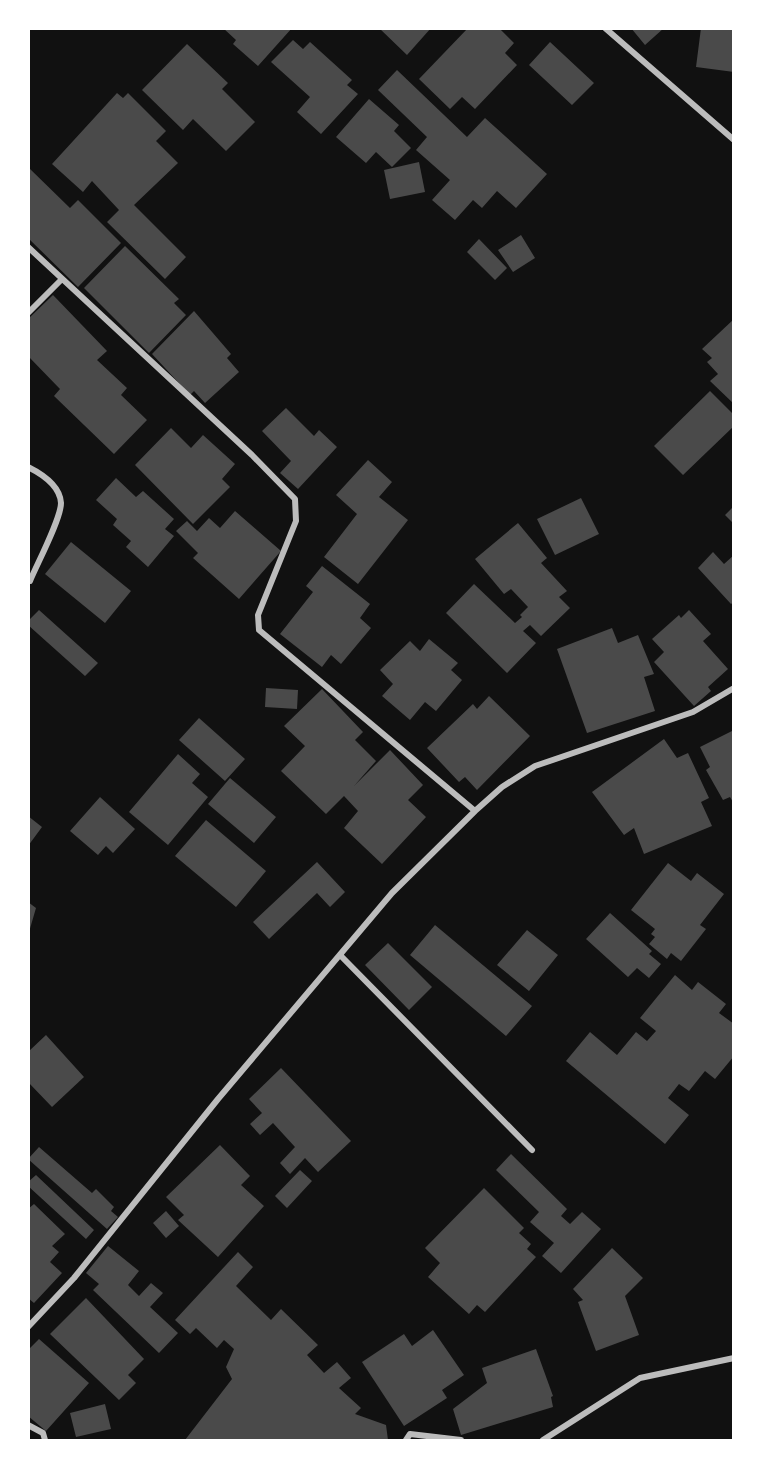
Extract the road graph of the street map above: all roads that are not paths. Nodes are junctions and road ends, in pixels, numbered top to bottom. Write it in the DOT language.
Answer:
graph roads {
  1 [pos="605,28"];
  2 [pos="734,140"];
  3 [pos="28,247"];
  4 [pos="62,279"];
  5 [pos="28,313"];
  6 [pos="28,467"];
  7 [pos="30,581"];
  8 [pos="734,688"];
  9 [pos="475,811"];
  10 [pos="340,955"];
  11 [pos="532,1150"];
  12 [pos="28,1327"];
  13 [pos="734,1359"];
  14 [pos="28,1425"];
  15 [pos="45,1440"];
  16 [pos="406,1440"];
  17 [pos="460,1440"];
  18 [pos="543,1440"];
  1 -- 2 [label="street"];
  3 -- 4 [label="street"];
  4 -- 5 [label="street"];
  4 -- 9 [label="street"];
  6 -- 7 [label="street"];
  8 -- 9 [label="street"];
  9 -- 10 [label="street"];
  10 -- 11 [label="street"];
  10 -- 12 [label="street"];
  13 -- 18 [label="street"];
  14 -- 15 [label="street"];
  16 -- 17 [label="street"];
}
